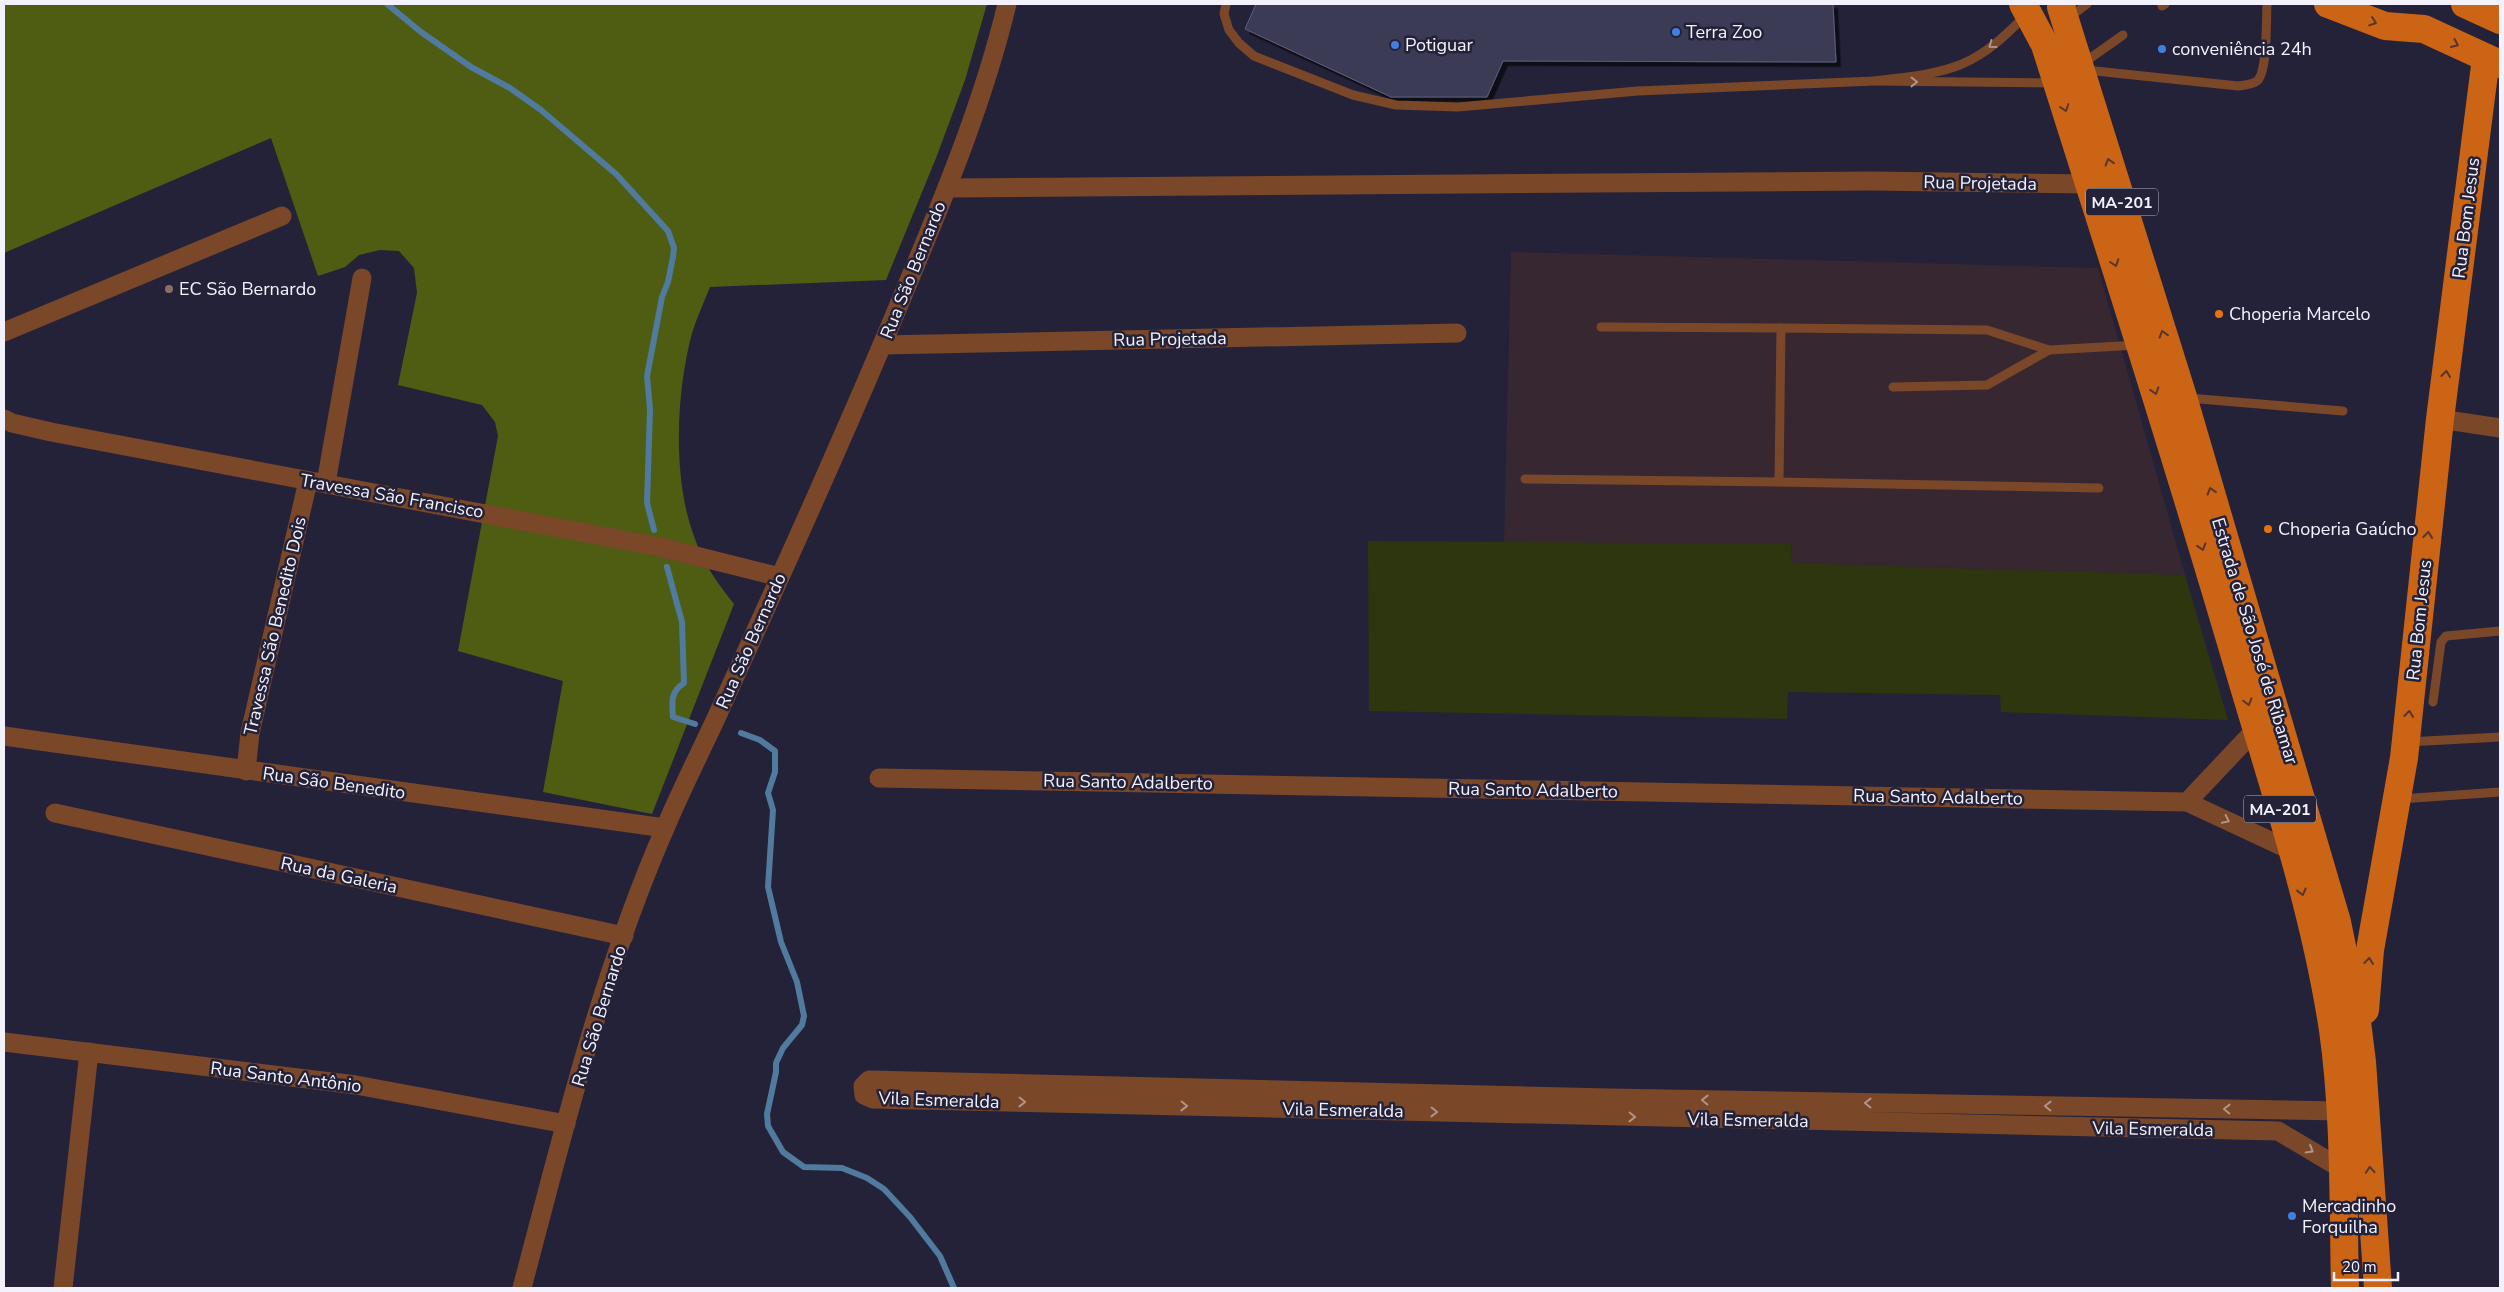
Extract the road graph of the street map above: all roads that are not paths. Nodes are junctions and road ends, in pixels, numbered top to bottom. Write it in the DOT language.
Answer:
graph roads {
  1 [pos="1008,4"];
  2 [pos="1226,4"];
  3 [pos="2267,4"];
  4 [pos="2328,4"];
  5 [pos="2464,4"];
  6 [pos="2026,8"];
  7 [pos="2069,9"];
  8 [pos="2500,20"];
  9 [pos="2123,36"];
  10 [pos="2493,61"];
  11 [pos="2072,73"];
  12 [pos="1875,82"];
  13 [pos="2090,184"];
  14 [pos="947,188"];
  15 [pos="282,216"];
  16 [pos="362,278"];
  17 [pos="1601,327"];
  18 [pos="1781,328"];
  19 [pos="4,332"];
  20 [pos="1457,333"];
  21 [pos="2140,344"];
  22 [pos="883,345"];
  23 [pos="2049,350"];
  24 [pos="1893,387"];
  25 [pos="2182,397"];
  26 [pos="2343,411"];
  27 [pos="4,419"];
  28 [pos="2440,419"];
  29 [pos="2500,428"];
  30 [pos="1525,479"];
  31 [pos="317,482"];
  32 [pos="1779,482"];
  33 [pos="2099,488"];
  34 [pos="780,577"];
  35 [pos="2500,630"];
  36 [pos="2433,702"];
  37 [pos="2256,729"];
  38 [pos="4,736"];
  39 [pos="2500,737"];
  40 [pos="2406,742"];
  41 [pos="246,771"];
  42 [pos="879,778"];
  43 [pos="2500,792"];
  44 [pos="2397,799"];
  45 [pos="2187,802"];
  46 [pos="55,813"];
  47 [pos="665,828"];
  48 [pos="2292,851"];
  49 [pos="624,936"];
  50 [pos="4,1042"];
  51 [pos="89,1052"];
  52 [pos="2362,1062"];
  53 [pos="1897,1103"];
  54 [pos="1607,1107"];
  55 [pos="2080,1107"];
  56 [pos="2340,1111"];
  57 [pos="1895,1123"];
  58 [pos="566,1124"];
  59 [pos="2081,1127"];
  60 [pos="2342,1169"];
  61 [pos="63,1288"];
  62 [pos="522,1288"];
  63 [pos="2342,1288"];
  64 [pos="2378,1288"];
  1 -- 14 [label="street, Rua São Bernardo"];
  2 -- 12 [label="lane"];
  3 -- 11 [label="lane"];
  4 -- 10 [label="main road, one-way"];
  5 -- 8 [label="main road"];
  6 -- 11 [label="main road, Estrada de São José de Ribamar / MA-201"];
  6 -- 12 [label="lane, one-way"];
  7 -- 11 [label="main road, Estrada de São José de Ribamar / MA-201"];
  9 -- 11 [label="lane"];
  28 -- 10 [label="main road, Rua Bom Jesus, one-way"];
  12 -- 11 [label="lane, one-way"];
  11 -- 13 [label="main road, Estrada de São José de Ribamar / MA-201, one-way"];
  25 -- 11 [label="main road, Estrada de São José de Ribamar / MA-201, one-way"];
  13 -- 14 [label="street, Rua Projetada"];
  13 -- 21 [label="main road, Estrada de São José de Ribamar / MA-201, one-way"];
  14 -- 22 [label="street, Rua São Bernardo"];
  15 -- 19 [label="street"];
  16 -- 31 [label="street, Travessa São Benedito Dois"];
  17 -- 18 [label="lane"];
  18 -- 23 [label="lane"];
  18 -- 32 [label="lane"];
  20 -- 22 [label="street, Rua Projetada"];
  21 -- 23 [label="lane"];
  21 -- 37 [label="main road, Estrada de São José de Ribamar / MA-201, one-way"];
  22 -- 34 [label="street, Rua São Bernardo"];
  23 -- 24 [label="lane"];
  25 -- 26 [label="lane"];
  52 -- 25 [label="main road, Estrada de São José de Ribamar / MA-201, one-way"];
  27 -- 31 [label="street, Travessa São Francisco"];
  28 -- 29 [label="street"];
  40 -- 28 [label="main road, Rua Bom Jesus, one-way"];
  30 -- 32 [label="lane"];
  31 -- 34 [label="street, Travessa São Francisco"];
  31 -- 41 [label="street, Travessa São Benedito Dois"];
  32 -- 33 [label="lane"];
  34 -- 47 [label="street, Rua São Bernardo"];
  35 -- 36 [label="lane"];
  37 -- 45 [label="street"];
  37 -- 48 [label="main road, Estrada de São José de Ribamar / MA-201"];
  38 -- 41 [label="street, Rua São Benedito"];
  39 -- 40 [label="lane"];
  40 -- 44 [label="main road, Rua Bom Jesus"];
  41 -- 47 [label="street, Rua São Benedito"];
  42 -- 45 [label="street, Rua Santo Adalberto"];
  43 -- 44 [label="lane"];
  52 -- 44 [label="main road, Rua Bom Jesus, one-way"];
  45 -- 48 [label="street, Rua Santo Adalberto, one-way"];
  46 -- 49 [label="street, Rua da Galeria"];
  47 -- 49 [label="street, Rua São Bernardo"];
  48 -- 56 [label="main road, Estrada de São José de Ribamar / MA-201, one-way"];
  49 -- 58 [label="street, Rua São Bernardo"];
  50 -- 51 [label="street, Rua Santo Antônio"];
  51 -- 58 [label="street, Rua Santo Antônio"];
  51 -- 61 [label="street"];
  64 -- 52 [label="main road, Estrada de São José de Ribamar / MA-201, one-way"];
  53 -- 54 [label="street, Vila Esmeralda, one-way"];
  55 -- 53 [label="street, Vila Esmeralda, one-way"];
  53 -- 57 [label="street"];
  54 -- 54 [label="street, Vila Esmeralda, one-way"];
  54 -- 57 [label="street, Vila Esmeralda, one-way"];
  56 -- 55 [label="street, Vila Esmeralda, one-way"];
  55 -- 59 [label="street"];
  56 -- 60 [label="main road, Estrada de São José de Ribamar / MA-201"];
  57 -- 59 [label="street, Vila Esmeralda"];
  58 -- 62 [label="street, Rua São Bernardo"];
  59 -- 60 [label="street, Vila Esmeralda, one-way"];
  60 -- 63 [label="main road, Estrada de São José de Ribamar / MA-201"];
}
